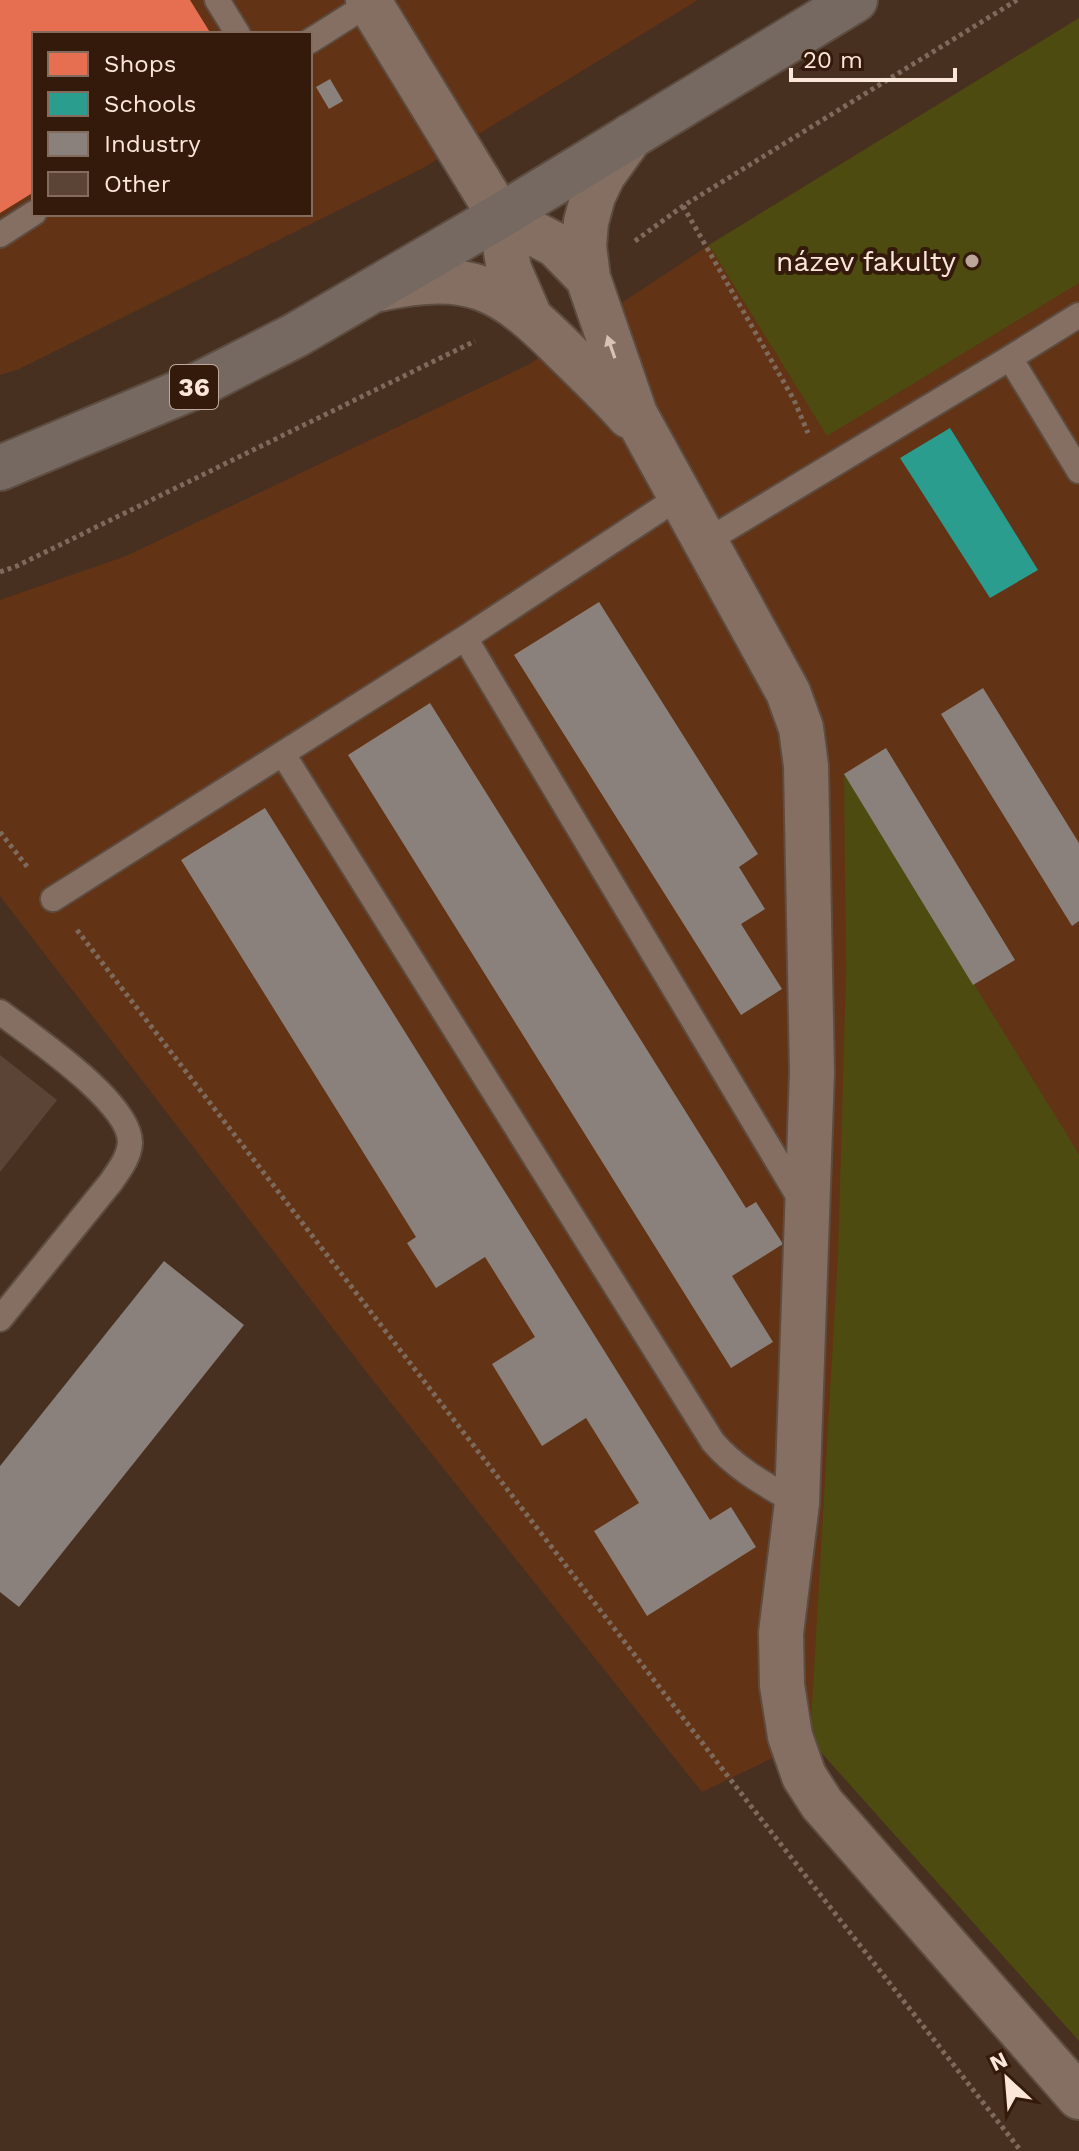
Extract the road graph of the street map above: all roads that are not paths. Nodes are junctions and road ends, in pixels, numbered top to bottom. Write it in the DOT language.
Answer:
graph roads {
  1 [pos="217,0"];
  2 [pos="855,0"];
  3 [pos="369,2"];
  4 [pos="237,32"];
  5 [pos="312,40"];
  6 [pos="631,136"];
  7 [pos="32,214"];
  8 [pos="500,216"];
  9 [pos="0,235"];
  10 [pos="588,278"];
  11 [pos="379,289"];
  12 [pos="529,315"];
  13 [pos="1079,315"];
  14 [pos="1010,358"];
  15 [pos="650,445"];
  16 [pos="0,468"];
  17 [pos="1079,471"];
  18 [pos="679,497"];
  19 [pos="705,542"];
  20 [pos="465,638"];
  21 [pos="283,754"];
  22 [pos="53,899"];
  23 [pos="0,1012"];
  24 [pos="807,1209"];
  25 [pos="0,1319"];
  26 [pos="797,1503"];
  27 [pos="1079,2097"];
  1 -- 4 [label="lane"];
  2 -- 6 [label="main road, 36"];
  3 -- 5 [label="lane"];
  3 -- 8 [label="street"];
  6 -- 8 [label="main road, 36"];
  6 -- 10 [label="street"];
  7 -- 9 [label="lane"];
  8 -- 10 [label="street"];
  8 -- 11 [label="main road, 36"];
  8 -- 12 [label="street"];
  15 -- 10 [label="street, one-way"];
  11 -- 12 [label="street"];
  11 -- 16 [label="main road, 36"];
  12 -- 15 [label="street"];
  13 -- 14 [label="lane"];
  14 -- 17 [label="lane"];
  14 -- 19 [label="lane"];
  15 -- 18 [label="street"];
  18 -- 19 [label="street"];
  18 -- 20 [label="lane"];
  19 -- 24 [label="street"];
  20 -- 21 [label="lane"];
  20 -- 24 [label="lane"];
  21 -- 22 [label="lane"];
  21 -- 26 [label="lane"];
  23 -- 25 [label="lane"];
  24 -- 26 [label="street"];
  26 -- 27 [label="street"];
}
